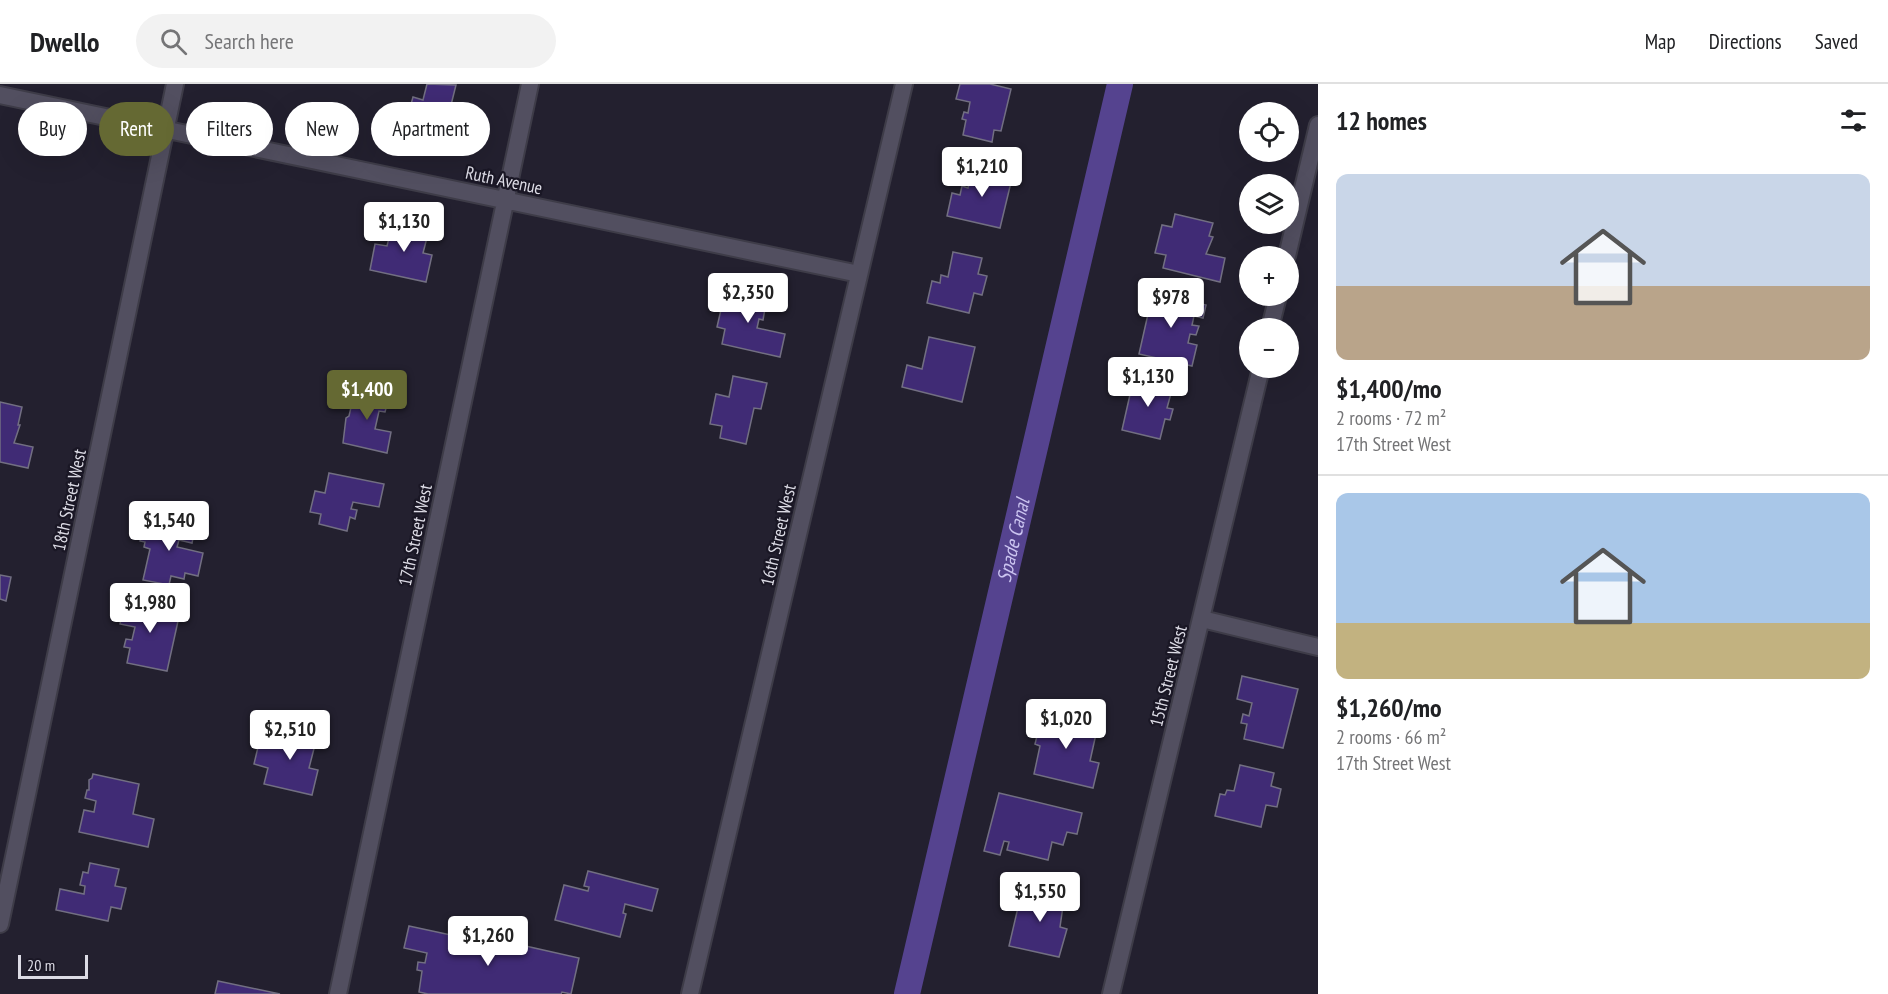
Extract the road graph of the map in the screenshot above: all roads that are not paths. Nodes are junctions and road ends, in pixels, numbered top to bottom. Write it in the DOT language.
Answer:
graph roads {
  1 [pos="176,84"];
  2 [pos="530,84"];
  3 [pos="904,84"];
  4 [pos="0,94"];
  5 [pos="172,102"];
  6 [pos="99,115"];
  7 [pos="1318,125"];
  8 [pos="174,131"];
  9 [pos="160,156"];
  10 [pos="506,200"];
  11 [pos="1289,246"];
  12 [pos="859,274"];
  13 [pos="1259,378"];
  14 [pos="1202,619"];
  15 [pos="1318,647"];
  16 [pos="0,924"];
  17 [pos="338,994"];
  18 [pos="690,994"];
  19 [pos="1111,994"];
  1 -- 5 [label="street, 18th Street West"];
  2 -- 10 [label="street, 17th Street West"];
  3 -- 12 [label="street, 16th Street West"];
  4 -- 6 [label="street, Ruth Avenue"];
  7 -- 11 [label="street"];
  8 -- 10 [label="street, Ruth Avenue"];
  9 -- 16 [label="street, 18th Street West"];
  10 -- 12 [label="street, Ruth Avenue"];
  10 -- 17 [label="street, 17th Street West"];
  12 -- 18 [label="street, 16th Street West"];
  13 -- 14 [label="street, 15th Street West"];
  14 -- 15 [label="street"];
  14 -- 19 [label="street, 15th Street West"];
}
